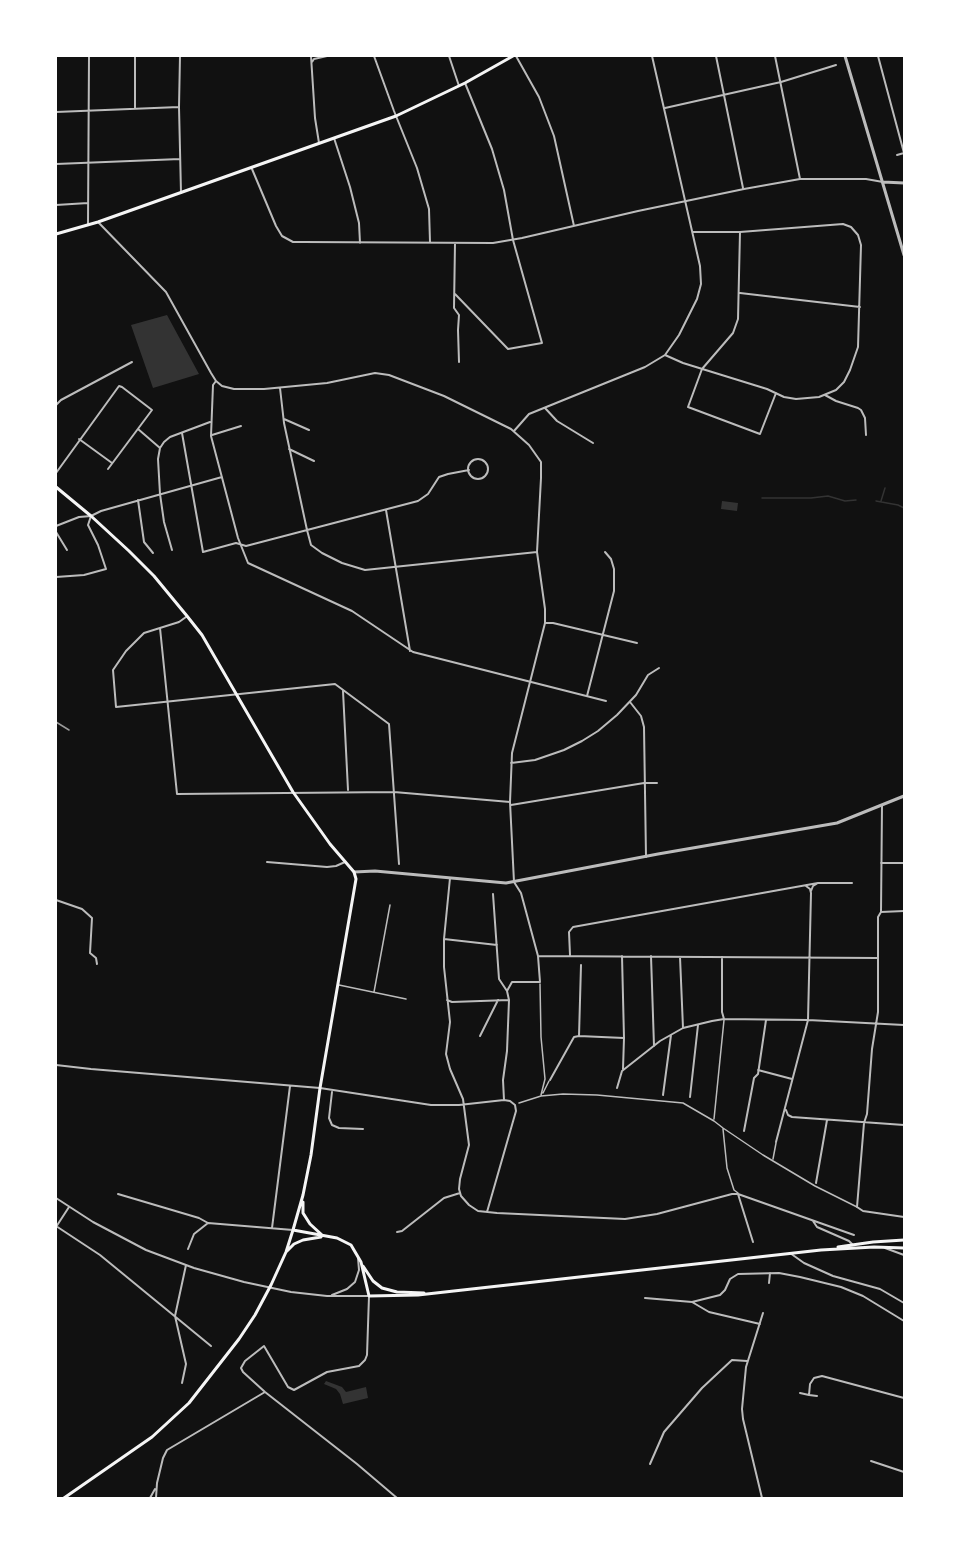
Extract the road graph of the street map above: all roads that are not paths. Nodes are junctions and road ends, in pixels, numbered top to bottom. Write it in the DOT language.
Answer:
graph roads {
  1 [pos="89,56"];
  2 [pos="135,56"];
  3 [pos="180,56"];
  4 [pos="311,56"];
  5 [pos="327,56"];
  6 [pos="374,56"];
  7 [pos="448,56"];
  8 [pos="514,56"];
  9 [pos="652,56"];
  10 [pos="716,56"];
  11 [pos="775,56"];
  12 [pos="845,56"];
  13 [pos="878,56"];
  14 [pos="312,62"];
  15 [pos="836,64"];
  16 [pos="781,82"];
  17 [pos="465,83"];
  18 [pos="459,86"];
  19 [pos="724,94"];
  20 [pos="179,107"];
  21 [pos="135,108"];
  22 [pos="665,108"];
  23 [pos="88,111"];
  24 [pos="56,112"];
  25 [pos="396,116"];
  26 [pos="334,138"];
  27 [pos="319,143"];
  28 [pos="904,153"];
  29 [pos="897,155"];
  30 [pos="180,159"];
  31 [pos="88,163"];
  32 [pos="56,164"];
  33 [pos="251,167"];
  34 [pos="800,178"];
  35 [pos="883,182"];
  36 [pos="904,183"];
  37 [pos="744,189"];
  38 [pos="181,193"];
  39 [pos="686,201"];
  40 [pos="88,203"];
  41 [pos="56,205"];
  42 [pos="98,222"];
  43 [pos="88,226"];
  44 [pos="574,226"];
  45 [pos="693,232"];
  46 [pos="740,232"];
  47 [pos="56,234"];
  48 [pos="513,240"];
  49 [pos="430,242"];
  50 [pos="360,243"];
  51 [pos="455,243"];
  52 [pos="904,255"];
  53 [pos="739,293"];
  54 [pos="454,294"];
  55 [pos="860,307"];
  56 [pos="665,356"];
  57 [pos="132,362"];
  58 [pos="459,362"];
  59 [pos="702,369"];
  60 [pos="216,381"];
  61 [pos="280,387"];
  62 [pos="776,393"];
  63 [pos="824,395"];
  64 [pos="56,405"];
  65 [pos="544,407"];
  66 [pos="284,419"];
  67 [pos="210,422"];
  68 [pos="241,426"];
  69 [pos="138,429"];
  70 [pos="309,430"];
  71 [pos="514,431"];
  72 [pos="182,433"];
  73 [pos="866,435"];
  74 [pos="211,436"];
  75 [pos="79,439"];
  76 [pos="593,443"];
  77 [pos="160,448"];
  78 [pos="289,448"];
  79 [pos="314,461"];
  80 [pos="112,464"];
  81 [pos="108,470"];
  82 [pos="469,470"];
  83 [pos="56,473"];
  84 [pos="222,477"];
  85 [pos="56,487"];
  86 [pos="191,487"];
  87 [pos="160,494"];
  88 [pos="138,500"];
  89 [pos="386,510"];
  90 [pos="91,516"];
  91 [pos="56,526"];
  92 [pos="307,530"];
  93 [pos="56,532"];
  94 [pos="241,544"];
  95 [pos="67,550"];
  96 [pos="172,550"];
  97 [pos="537,552"];
  98 [pos="605,552"];
  99 [pos="153,553"];
  100 [pos="395,567"];
  101 [pos="56,577"];
  102 [pos="187,616"];
  103 [pos="545,623"];
  104 [pos="160,628"];
  105 [pos="603,636"];
  106 [pos="637,644"];
  107 [pos="410,651"];
  108 [pos="659,668"];
  109 [pos="530,682"];
  110 [pos="343,691"];
  111 [pos="237,694"];
  112 [pos="587,696"];
  113 [pos="167,701"];
  114 [pos="606,701"];
  115 [pos="630,702"];
  116 [pos="511,763"];
  117 [pos="644,783"];
  118 [pos="657,783"];
  119 [pos="348,791"];
  120 [pos="293,792"];
  121 [pos="394,792"];
  122 [pos="904,796"];
  123 [pos="510,803"];
  124 [pos="882,805"];
  125 [pos="646,856"];
  126 [pos="267,862"];
  127 [pos="345,862"];
  128 [pos="881,863"];
  129 [pos="904,863"];
  130 [pos="399,864"];
  131 [pos="354,872"];
  132 [pos="450,878"];
  133 [pos="514,882"];
  134 [pos="818,883"];
  135 [pos="852,883"];
  136 [pos="803,885"];
  137 [pos="811,893"];
  138 [pos="493,894"];
  139 [pos="56,900"];
  140 [pos="390,905"];
  141 [pos="904,911"];
  142 [pos="881,912"];
  143 [pos="444,939"];
  144 [pos="497,945"];
  145 [pos="570,955"];
  146 [pos="538,956"];
  147 [pos="622,956"];
  148 [pos="651,956"];
  149 [pos="680,957"];
  150 [pos="722,957"];
  151 [pos="810,958"];
  152 [pos="877,958"];
  153 [pos="97,964"];
  154 [pos="580,965"];
  155 [pos="540,982"];
  156 [pos="338,985"];
  157 [pos="507,991"];
  158 [pos="374,992"];
  159 [pos="406,999"];
  160 [pos="447,1000"];
  161 [pos="498,1000"];
  162 [pos="509,1000"];
  163 [pos="724,1019"];
  164 [pos="766,1020"];
  165 [pos="808,1020"];
  166 [pos="875,1023"];
  167 [pos="698,1024"];
  168 [pos="904,1025"];
  169 [pos="683,1028"];
  170 [pos="670,1035"];
  171 [pos="480,1036"];
  172 [pos="579,1036"];
  173 [pos="624,1038"];
  174 [pos="654,1046"];
  175 [pos="56,1065"];
  176 [pos="623,1070"];
  177 [pos="758,1070"];
  178 [pos="792,1079"];
  179 [pos="550,1080"];
  180 [pos="290,1086"];
  181 [pos="320,1088"];
  182 [pos="617,1088"];
  183 [pos="333,1090"];
  184 [pos="663,1095"];
  185 [pos="541,1096"];
  186 [pos="690,1097"];
  187 [pos="504,1100"];
  188 [pos="662,1101"];
  189 [pos="519,1102"];
  190 [pos="464,1104"];
  191 [pos="785,1108"];
  192 [pos="714,1120"];
  193 [pos="827,1120"];
  194 [pos="864,1123"];
  195 [pos="904,1125"];
  196 [pos="723,1128"];
  197 [pos="363,1129"];
  198 [pos="744,1131"];
  199 [pos="743,1141"];
  200 [pos="776,1142"];
  201 [pos="772,1160"];
  202 [pos="816,1185"];
  203 [pos="460,1193"];
  204 [pos="118,1194"];
  205 [pos="738,1194"];
  206 [pos="302,1197"];
  207 [pos="56,1198"];
  208 [pos="69,1207"];
  209 [pos="857,1207"];
  210 [pos="488,1212"];
  211 [pos="904,1217"];
  212 [pos="812,1220"];
  213 [pos="208,1223"];
  214 [pos="56,1226"];
  215 [pos="272,1228"];
  216 [pos="293,1230"];
  217 [pos="397,1232"];
  218 [pos="854,1235"];
  219 [pos="324,1236"];
  220 [pos="904,1240"];
  221 [pos="753,1242"];
  222 [pos="853,1245"];
  223 [pos="882,1247"];
  224 [pos="904,1248"];
  225 [pos="188,1249"];
  226 [pos="821,1250"];
  227 [pos="286,1252"];
  228 [pos="790,1253"];
  229 [pos="358,1255"];
  230 [pos="904,1255"];
  231 [pos="361,1262"];
  232 [pos="186,1265"];
  233 [pos="770,1273"];
  234 [pos="770,1283"];
  235 [pos="432,1293"];
  236 [pos="327,1296"];
  237 [pos="369,1296"];
  238 [pos="645,1298"];
  239 [pos="692,1302"];
  240 [pos="904,1303"];
  241 [pos="763,1312"];
  242 [pos="175,1316"];
  243 [pos="904,1321"];
  244 [pos="760,1324"];
  245 [pos="211,1346"];
  246 [pos="748,1361"];
  247 [pos="182,1383"];
  248 [pos="265,1392"];
  249 [pos="800,1394"];
  250 [pos="808,1395"];
  251 [pos="817,1396"];
  252 [pos="904,1398"];
  253 [pos="871,1461"];
  254 [pos="650,1464"];
  255 [pos="904,1472"];
  256 [pos="157,1483"];
  257 [pos="64,1498"];
  258 [pos="150,1498"];
  259 [pos="156,1498"];
  260 [pos="398,1498"];
  261 [pos="762,1498"];
  1 -- 23 [label="street"];
  2 -- 21 [label="street"];
  3 -- 20 [label="street"];
  4 -- 14 [label="street"];
  5 -- 14 [label="street"];
  6 -- 25 [label="street"];
  7 -- 18 [label="street"];
  8 -- 17 [label="main road"];
  8 -- 44 [label="street"];
  9 -- 22 [label="street"];
  10 -- 19 [label="street"];
  11 -- 16 [label="street"];
  12 -- 35 [label="street"];
  13 -- 28 [label="street"];
  14 -- 27 [label="street"];
  15 -- 16 [label="street"];
  16 -- 19 [label="street"];
  16 -- 34 [label="street"];
  17 -- 18 [label="main road"];
  17 -- 48 [label="street"];
  18 -- 25 [label="main road"];
  19 -- 22 [label="street"];
  19 -- 37 [label="street"];
  20 -- 21 [label="street"];
  20 -- 30 [label="street"];
  21 -- 23 [label="street"];
  22 -- 39 [label="street"];
  23 -- 24 [label="street"];
  23 -- 31 [label="street"];
  25 -- 26 [label="main road"];
  25 -- 49 [label="street"];
  26 -- 27 [label="main road"];
  26 -- 50 [label="street"];
  27 -- 33 [label="main road"];
  28 -- 29 [label="street"];
  30 -- 31 [label="street"];
  30 -- 38 [label="street"];
  31 -- 32 [label="street"];
  31 -- 40 [label="street"];
  33 -- 38 [label="main road"];
  33 -- 50 [label="street"];
  34 -- 35 [label="street"];
  34 -- 37 [label="street"];
  35 -- 36 [label="street"];
  35 -- 52 [label="street"];
  37 -- 39 [label="street"];
  38 -- 42 [label="main road"];
  39 -- 44 [label="street"];
  39 -- 45 [label="street"];
  40 -- 41 [label="street"];
  40 -- 43 [label="street"];
  42 -- 43 [label="main road"];
  42 -- 60 [label="street"];
  43 -- 47 [label="main road"];
  44 -- 48 [label="street"];
  45 -- 46 [label="street"];
  45 -- 56 [label="street"];
  46 -- 53 [label="street"];
  46 -- 55 [label="street"];
  48 -- 51 [label="street"];
  48 -- 54 [label="street"];
  49 -- 50 [label="street"];
  49 -- 51 [label="street"];
  51 -- 54 [label="street"];
  53 -- 55 [label="street"];
  53 -- 59 [label="street"];
  54 -- 58 [label="street"];
  55 -- 63 [label="street"];
  56 -- 59 [label="street"];
  56 -- 65 [label="street"];
  57 -- 64 [label="street"];
  59 -- 62 [label="street"];
  59 -- 62 [label="street"];
  60 -- 61 [label="street"];
  60 -- 67 [label="street"];
  61 -- 66 [label="street"];
  61 -- 71 [label="street"];
  62 -- 63 [label="street"];
  63 -- 73 [label="street"];
  65 -- 71 [label="street"];
  65 -- 76 [label="street"];
  66 -- 70 [label="street"];
  66 -- 78 [label="street"];
  67 -- 72 [label="street"];
  67 -- 74 [label="street"];
  68 -- 74 [label="street"];
  69 -- 75 [label="street"];
  69 -- 77 [label="street"];
  69 -- 80 [label="street"];
  71 -- 97 [label="street"];
  72 -- 77 [label="street"];
  72 -- 86 [label="street"];
  74 -- 84 [label="street"];
  75 -- 80 [label="street"];
  75 -- 83 [label="street"];
  77 -- 87 [label="street"];
  78 -- 79 [label="street"];
  78 -- 92 [label="street"];
  80 -- 81 [label="street"];
  82 -- 82 [label="street"];
  82 -- 89 [label="street"];
  84 -- 86 [label="street"];
  84 -- 94 [label="street"];
  85 -- 90 [label="main road"];
  86 -- 87 [label="street"];
  86 -- 94 [label="street"];
  87 -- 88 [label="street"];
  87 -- 96 [label="street"];
  88 -- 90 [label="street"];
  88 -- 99 [label="street"];
  89 -- 92 [label="street"];
  89 -- 100 [label="street"];
  90 -- 91 [label="street"];
  90 -- 101 [label="street"];
  90 -- 102 [label="main road"];
  92 -- 94 [label="street"];
  92 -- 100 [label="street"];
  93 -- 95 [label="street"];
  94 -- 107 [label="street"];
  97 -- 100 [label="street"];
  97 -- 103 [label="street"];
  98 -- 105 [label="street"];
  100 -- 107 [label="street"];
  102 -- 104 [label="street"];
  102 -- 111 [label="main road"];
  103 -- 105 [label="street"];
  103 -- 109 [label="street"];
  104 -- 113 [label="street"];
  104 -- 113 [label="street"];
  105 -- 106 [label="street"];
  105 -- 112 [label="street"];
  107 -- 109 [label="street"];
  108 -- 115 [label="street"];
  109 -- 112 [label="street"];
  109 -- 116 [label="street"];
  110 -- 111 [label="street"];
  110 -- 119 [label="street"];
  110 -- 121 [label="street"];
  111 -- 113 [label="street"];
  111 -- 120 [label="main road"];
  112 -- 114 [label="street"];
  113 -- 120 [label="street"];
  115 -- 116 [label="street"];
  115 -- 117 [label="street"];
  116 -- 123 [label="street"];
  117 -- 118 [label="street"];
  117 -- 123 [label="street"];
  117 -- 125 [label="street"];
  119 -- 120 [label="street"];
  119 -- 121 [label="street"];
  120 -- 127 [label="main road"];
  121 -- 123 [label="street"];
  121 -- 130 [label="street"];
  122 -- 124 [label="street"];
  123 -- 133 [label="street"];
  124 -- 125 [label="street"];
  124 -- 128 [label="street"];
  125 -- 133 [label="street"];
  126 -- 127 [label="street"];
  127 -- 131 [label="main road"];
  128 -- 129 [label="street"];
  128 -- 142 [label="street"];
  131 -- 132 [label="street"];
  131 -- 156 [label="main road"];
  132 -- 133 [label="street"];
  132 -- 143 [label="street"];
  133 -- 146 [label="street"];
  134 -- 135 [label="street"];
  134 -- 136 [label="street"];
  134 -- 137 [label="street"];
  136 -- 137 [label="street"];
  136 -- 145 [label="street"];
  137 -- 151 [label="street"];
  138 -- 144 [label="street"];
  139 -- 153 [label="street"];
  140 -- 158 [label="street"];
  141 -- 142 [label="street"];
  142 -- 152 [label="street"];
  143 -- 144 [label="street"];
  143 -- 160 [label="street"];
  144 -- 157 [label="street"];
  145 -- 146 [label="street"];
  145 -- 147 [label="street"];
  146 -- 155 [label="street"];
  147 -- 148 [label="street"];
  147 -- 173 [label="street"];
  148 -- 149 [label="street"];
  148 -- 174 [label="street"];
  149 -- 150 [label="street"];
  149 -- 169 [label="street"];
  150 -- 151 [label="street"];
  150 -- 163 [label="street"];
  151 -- 152 [label="street"];
  151 -- 165 [label="street"];
  152 -- 166 [label="street"];
  154 -- 172 [label="street"];
  155 -- 157 [label="street"];
  155 -- 185 [label="street"];
  156 -- 158 [label="street"];
  156 -- 181 [label="main road"];
  157 -- 162 [label="street"];
  158 -- 159 [label="street"];
  160 -- 161 [label="street"];
  160 -- 190 [label="street"];
  161 -- 162 [label="street"];
  161 -- 171 [label="street"];
  162 -- 187 [label="street"];
  163 -- 164 [label="street"];
  163 -- 167 [label="street"];
  163 -- 192 [label="street"];
  164 -- 165 [label="street"];
  164 -- 177 [label="street"];
  165 -- 166 [label="street"];
  165 -- 178 [label="street"];
  166 -- 168 [label="street"];
  166 -- 194 [label="street"];
  167 -- 169 [label="street"];
  167 -- 186 [label="street"];
  169 -- 170 [label="street"];
  170 -- 174 [label="street"];
  170 -- 184 [label="street"];
  172 -- 173 [label="street"];
  172 -- 179 [label="street"];
  173 -- 176 [label="street"];
  174 -- 176 [label="street"];
  175 -- 180 [label="street"];
  176 -- 182 [label="street"];
  177 -- 178 [label="street"];
  177 -- 198 [label="street"];
  178 -- 191 [label="street"];
  179 -- 185 [label="street"];
  180 -- 181 [label="street"];
  180 -- 215 [label="street"];
  181 -- 183 [label="street"];
  181 -- 206 [label="main road"];
  183 -- 190 [label="street"];
  183 -- 197 [label="street"];
  184 -- 188 [label="street"];
  185 -- 188 [label="street"];
  185 -- 189 [label="street"];
  187 -- 190 [label="street"];
  187 -- 210 [label="street"];
  188 -- 192 [label="street"];
  190 -- 203 [label="street"];
  191 -- 193 [label="street"];
  191 -- 200 [label="street"];
  192 -- 196 [label="street"];
  193 -- 194 [label="street"];
  193 -- 202 [label="street"];
  194 -- 195 [label="street"];
  194 -- 209 [label="street"];
  196 -- 199 [label="street"];
  196 -- 205 [label="street"];
  198 -- 199 [label="street"];
  199 -- 201 [label="street"];
  200 -- 201 [label="street"];
  201 -- 202 [label="street"];
  202 -- 209 [label="street"];
  203 -- 210 [label="street"];
  203 -- 217 [label="street"];
  204 -- 213 [label="street"];
  205 -- 210 [label="street"];
  205 -- 212 [label="street"];
  205 -- 221 [label="street"];
  206 -- 216 [label="main road"];
  206 -- 219 [label="main road"];
  207 -- 208 [label="street"];
  208 -- 214 [label="street"];
  208 -- 232 [label="street"];
  209 -- 211 [label="street"];
  212 -- 218 [label="street"];
  212 -- 222 [label="street"];
  213 -- 215 [label="street"];
  213 -- 225 [label="street"];
  214 -- 242 [label="street"];
  215 -- 216 [label="street"];
  216 -- 219 [label="main road"];
  216 -- 227 [label="main road"];
  219 -- 227 [label="main road"];
  219 -- 229 [label="main road"];
  220 -- 222 [label="main road"];
  222 -- 226 [label="main road"];
  223 -- 224 [label="main road"];
  223 -- 226 [label="main road"];
  223 -- 230 [label="street"];
  226 -- 228 [label="main road"];
  227 -- 257 [label="main road"];
  228 -- 235 [label="main road"];
  228 -- 240 [label="street"];
  229 -- 231 [label="main road"];
  229 -- 236 [label="street"];
  231 -- 235 [label="main road"];
  231 -- 237 [label="main road"];
  232 -- 236 [label="street"];
  232 -- 242 [label="street"];
  233 -- 234 [label="street"];
  233 -- 239 [label="street"];
  233 -- 243 [label="street"];
  235 -- 237 [label="main road"];
  236 -- 237 [label="street"];
  237 -- 248 [label="street"];
  238 -- 239 [label="street"];
  239 -- 244 [label="street"];
  241 -- 244 [label="street"];
  242 -- 245 [label="street"];
  242 -- 247 [label="street"];
  244 -- 246 [label="street"];
  246 -- 254 [label="street"];
  246 -- 261 [label="street"];
  248 -- 256 [label="street"];
  248 -- 260 [label="street"];
  249 -- 250 [label="street"];
  250 -- 251 [label="street"];
  250 -- 252 [label="street"];
  253 -- 255 [label="street"];
  256 -- 258 [label="street"];
  256 -- 259 [label="street"];
}
